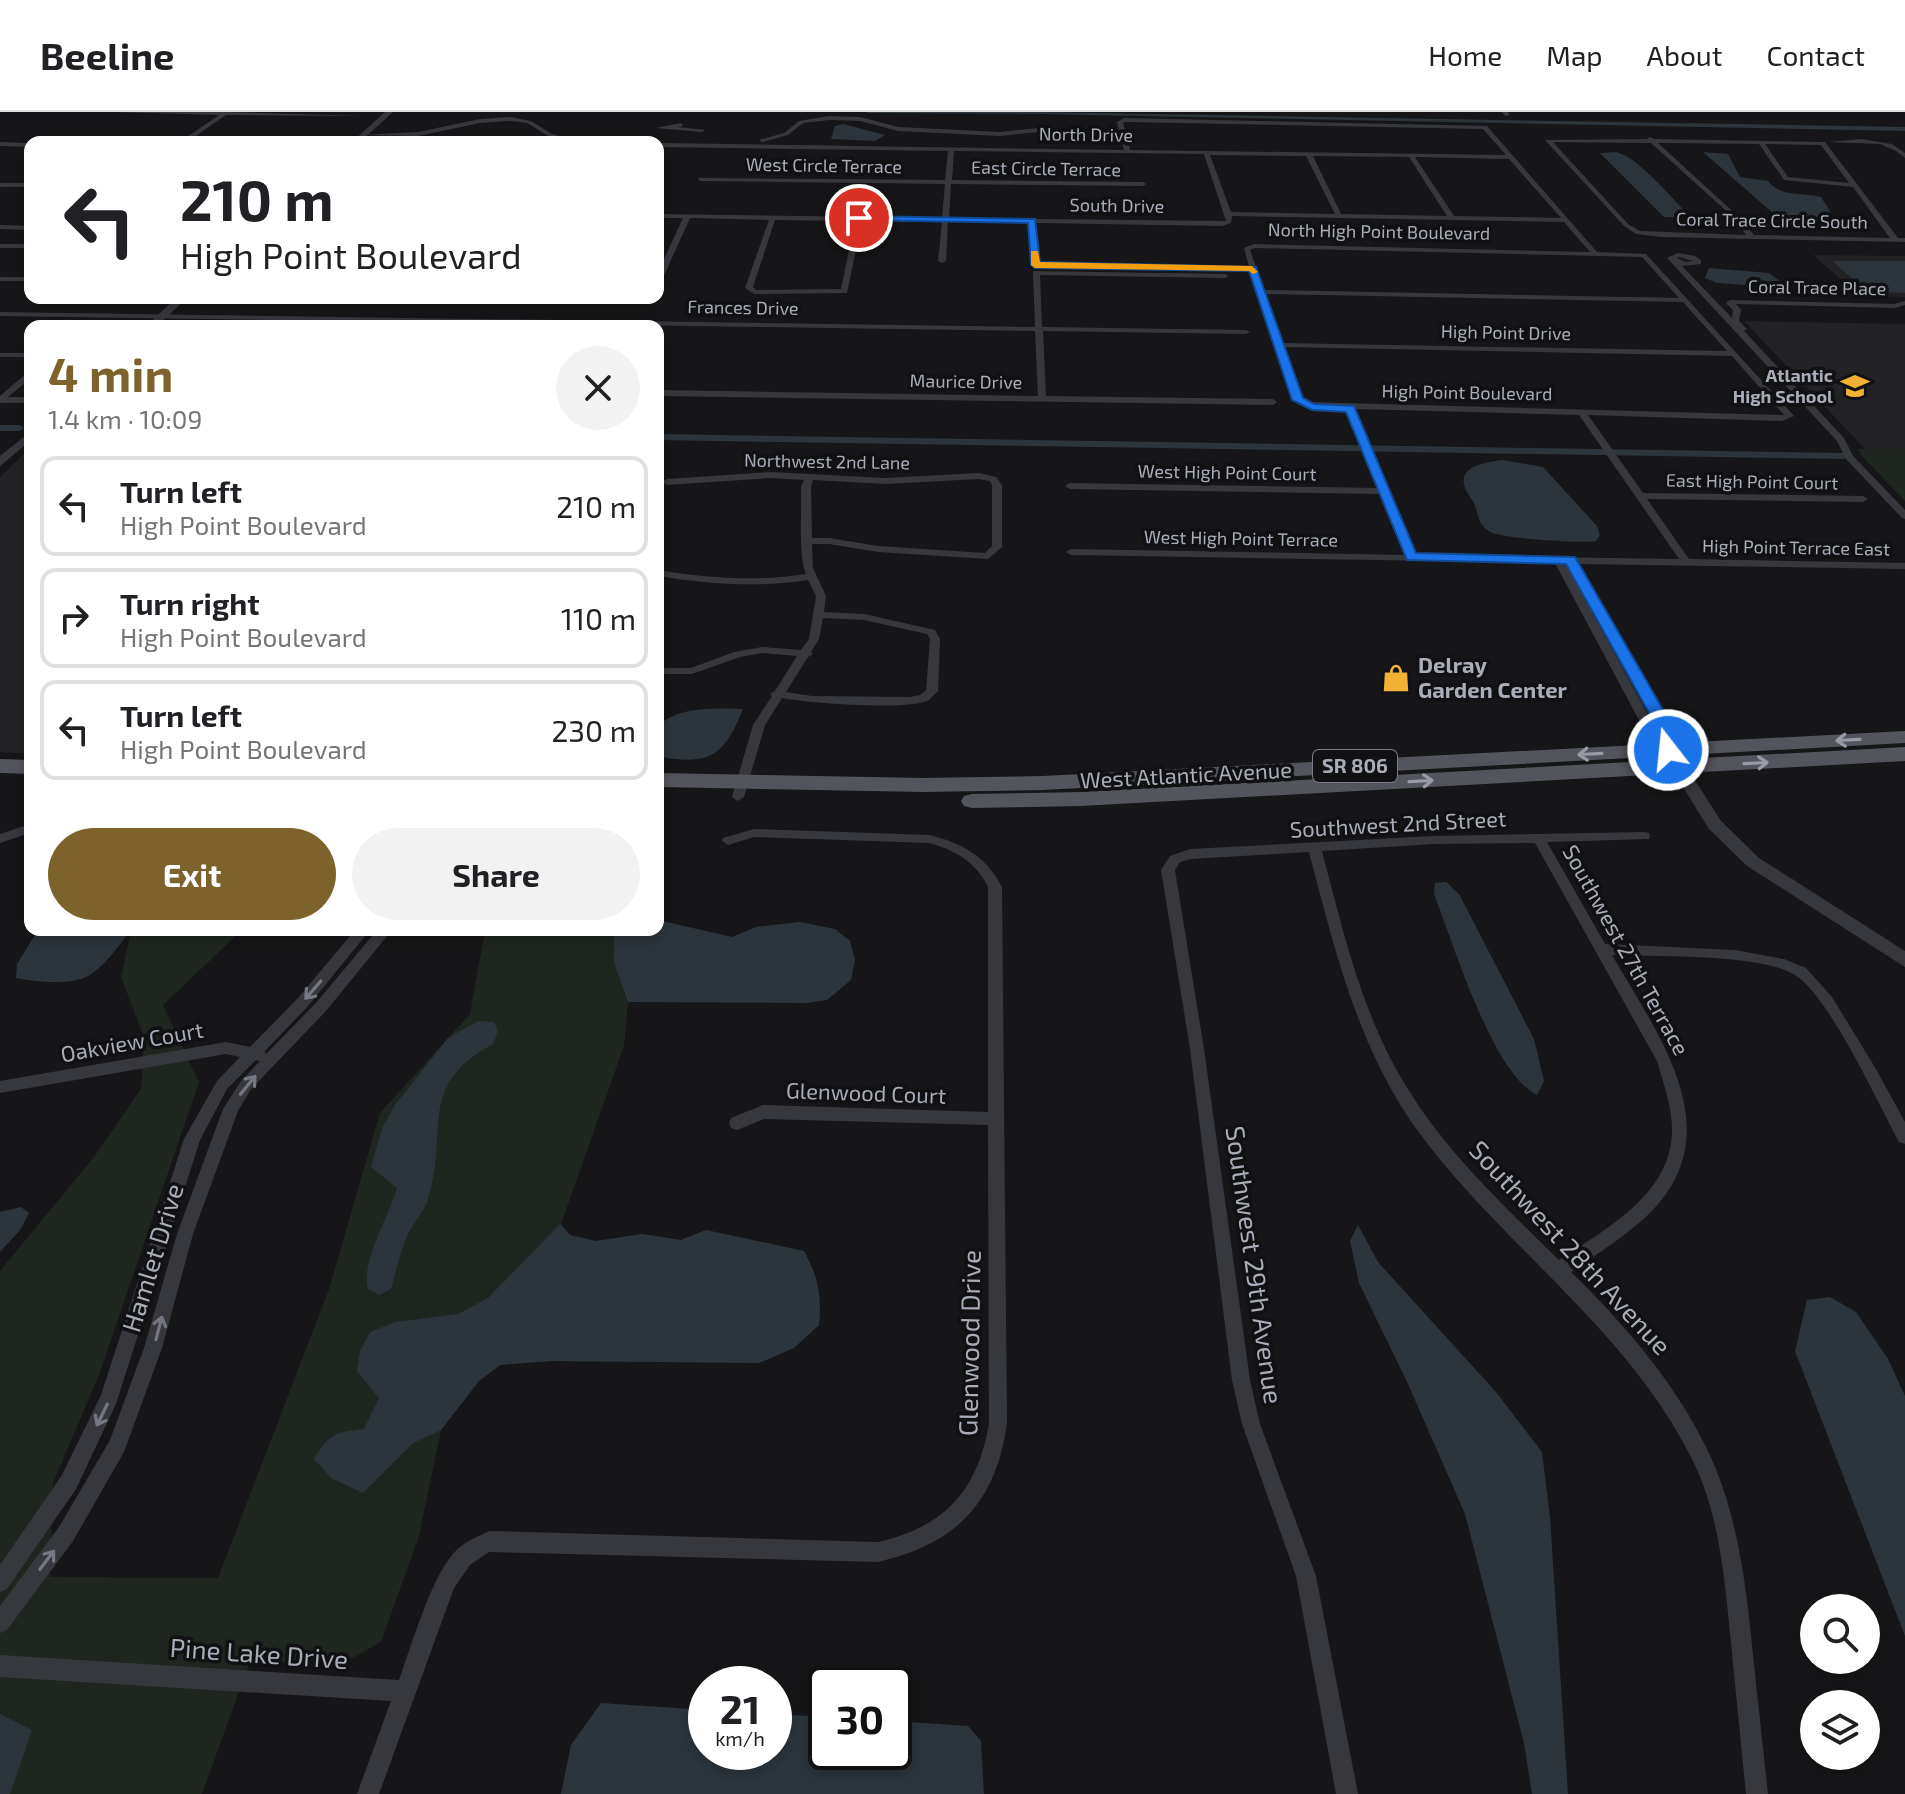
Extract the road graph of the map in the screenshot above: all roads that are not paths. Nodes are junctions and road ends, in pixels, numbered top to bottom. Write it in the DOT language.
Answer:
graph roads {
  1 [pos="118,112"];
  2 [pos="389,112"];
  3 [pos="226,113"];
  4 [pos="360,116"];
  5 [pos="1086,124"];
  6 [pos="702,130"];
  7 [pos="364,135"];
  8 [pos="192,136"];
  9 [pos="551,136"];
  10 [pos="1087,136"];
  11 [pos="1113,136"];
  12 [pos="1650,139"];
  13 [pos="664,141"];
  14 [pos="1760,141"];
  15 [pos="696,142"];
  16 [pos="1827,142"];
  17 [pos="0,144"];
  18 [pos="24,145"];
  19 [pos="664,145"];
  20 [pos="951,148"];
  21 [pos="1127,150"];
  22 [pos="1206,152"];
  23 [pos="1308,153"];
  24 [pos="1410,155"];
  25 [pos="1905,156"];
  26 [pos="1513,157"];
  27 [pos="700,179"];
  28 [pos="949,181"];
  29 [pos="1143,184"];
  30 [pos="0,185"];
  31 [pos="24,185"];
  32 [pos="1855,185"];
  33 [pos="1228,214"];
  34 [pos="664,216"];
  35 [pos="1339,216"];
  36 [pos="687,217"];
  37 [pos="773,217"];
  38 [pos="859,218"];
  39 [pos="1452,218"];
  40 [pos="946,219"];
  41 [pos="1566,220"];
  42 [pos="1032,221"];
  43 [pos="0,227"];
  44 [pos="24,228"];
  45 [pos="1669,235"];
  46 [pos="1751,236"];
  47 [pos="1895,239"];
  48 [pos="1905,240"];
  49 [pos="0,246"];
  50 [pos="24,246"];
  51 [pos="1594,252"];
  52 [pos="1681,255"];
  53 [pos="1672,260"];
  54 [pos="1694,260"];
  55 [pos="942,261"];
  56 [pos="664,267"];
  57 [pos="1239,268"];
  58 [pos="1252,269"];
  59 [pos="0,279"];
  60 [pos="24,279"];
  61 [pos="1260,292"];
  62 [pos="1685,300"];
  63 [pos="1712,301"];
  64 [pos="1729,301"];
  65 [pos="1904,303"];
  66 [pos="176,304"];
  67 [pos="0,314"];
  68 [pos="162,317"];
  69 [pos="158,320"];
  70 [pos="348,320"];
  71 [pos="664,325"];
  72 [pos="1039,328"];
  73 [pos="1246,332"];
  74 [pos="1279,345"];
  75 [pos="1734,354"];
  76 [pos="0,355"];
  77 [pos="24,355"];
  78 [pos="24,380"];
  79 [pos="664,393"];
  80 [pos="1042,399"];
  81 [pos="0,400"];
  82 [pos="24,400"];
  83 [pos="1273,402"];
  84 [pos="1312,407"];
  85 [pos="1350,408"];
  86 [pos="1583,414"];
  87 [pos="1782,418"];
  88 [pos="24,440"];
  89 [pos="0,462"];
  90 [pos="810,476"];
  91 [pos="667,482"];
  92 [pos="1070,486"];
  93 [pos="1384,491"];
  94 [pos="1641,496"];
  95 [pos="1863,499"];
  96 [pos="1905,506"];
  97 [pos="1905,516"];
  98 [pos="807,541"];
  99 [pos="1071,552"];
  100 [pos="1411,557"];
  101 [pos="1564,560"];
  102 [pos="1686,562"];
  103 [pos="1905,566"];
  104 [pos="664,574"];
  105 [pos="811,576"];
  106 [pos="818,615"];
  107 [pos="807,654"];
  108 [pos="664,671"];
  109 [pos="776,694"];
  110 [pos="1905,737"];
  111 [pos="1905,754"];
  112 [pos="1673,758"];
  113 [pos="0,766"];
  114 [pos="24,767"];
  115 [pos="664,781"];
  116 [pos="0,782"];
  117 [pos="24,782"];
  118 [pos="740,789"];
  119 [pos="664,795"];
  120 [pos="24,830"];
  121 [pos="1644,836"];
  122 [pos="1538,837"];
  123 [pos="0,839"];
  124 [pos="728,841"];
  125 [pos="1314,847"];
  126 [pos="1168,877"];
  127 [pos="358,936"];
  128 [pos="380,936"];
  129 [pos="1602,949"];
  130 [pos="1905,960"];
  131 [pos="253,1053"];
  132 [pos="271,1059"];
  133 [pos="0,1087"];
  134 [pos="998,1119"];
  135 [pos="737,1123"];
  136 [pos="1905,1137"];
  137 [pos="1559,1270"];
  138 [pos="0,1582"];
  139 [pos="0,1623"];
  140 [pos="0,1666"];
  141 [pos="405,1691"];
  142 [pos="368,1794"];
  143 [pos="1347,1794"];
  144 [pos="1757,1794"];
  1 -- 3 [label="street"];
  2 -- 7 [label="street"];
  3 -- 4 [label="street"];
  3 -- 8 [label="street"];
  5 -- 10 [label="street"];
  6 -- 6 [label="street"];
  6 -- 15 [label="street"];
  7 -- 9 [label="street"];
  10 -- 11 [label="street"];
  10 -- 15 [label="street"];
  12 -- 14 [label="street"];
  12 -- 45 [label="street, Coral Trace Circle South"];
  12 -- 46 [label="street"];
  13 -- 15 [label="street"];
  14 -- 16 [label="street"];
  14 -- 32 [label="street"];
  16 -- 25 [label="street"];
  16 -- 32 [label="street"];
  17 -- 18 [label="street"];
  19 -- 20 [label="street, North Drive"];
  20 -- 21 [label="street, North Drive"];
  20 -- 28 [label="street"];
  21 -- 22 [label="street, North Drive"];
  21 -- 26 [label="street"];
  22 -- 23 [label="street, North Drive"];
  22 -- 33 [label="street"];
  23 -- 24 [label="street, North Drive"];
  23 -- 35 [label="street"];
  24 -- 26 [label="street, North Drive"];
  24 -- 39 [label="street"];
  26 -- 41 [label="street"];
  27 -- 28 [label="street, West Circle Terrace"];
  28 -- 29 [label="street, East Circle Terrace"];
  28 -- 40 [label="street"];
  30 -- 31 [label="street"];
  32 -- 47 [label="street"];
  33 -- 35 [label="street, South Drive"];
  33 -- 42 [label="street, South Drive"];
  34 -- 36 [label="street, South Drive"];
  35 -- 39 [label="street, South Drive"];
  36 -- 37 [label="street, South Drive"];
  36 -- 56 [label="street"];
  37 -- 38 [label="street, South Drive"];
  37 -- 38 [label="street"];
  38 -- 40 [label="street, South Drive"];
  39 -- 41 [label="street, South Drive"];
  40 -- 42 [label="street, South Drive"];
  40 -- 55 [label="street"];
  41 -- 51 [label="street"];
  42 -- 72 [label="street"];
  43 -- 44 [label="street"];
  45 -- 46 [label="street, Coral Trace Circle South"];
  45 -- 52 [label="street"];
  45 -- 54 [label="street"];
  46 -- 47 [label="street, Coral Trace Circle South"];
  47 -- 48 [label="street, Coral Trace Circle South"];
  49 -- 50 [label="street"];
  51 -- 58 [label="street, North High Point Boulevard"];
  51 -- 62 [label="street, North High Point Boulevard"];
  52 -- 53 [label="street"];
  52 -- 54 [label="street"];
  53 -- 54 [label="street"];
  53 -- 63 [label="street"];
  54 -- 64 [label="street"];
  57 -- 58 [label="street"];
  58 -- 61 [label="street, North High Point Boulevard"];
  59 -- 60 [label="street"];
  61 -- 62 [label="street, High Point Drive"];
  61 -- 74 [label="street, North High Point Boulevard"];
  62 -- 75 [label="street, North High Point Boulevard"];
  63 -- 64 [label="street, Coral Trace Place"];
  63 -- 97 [label="street"];
  64 -- 65 [label="street, Coral Trace Place"];
  64 -- 96 [label="street"];
  66 -- 68 [label="street"];
  67 -- 68 [label="street, Frances Drive"];
  68 -- 69 [label="street"];
  68 -- 70 [label="street, Frances Drive"];
  71 -- 72 [label="street, Frances Drive"];
  72 -- 73 [label="street, Frances Drive"];
  72 -- 80 [label="street"];
  74 -- 75 [label="street, High Point Drive"];
  74 -- 84 [label="street, North High Point Boulevard"];
  75 -- 87 [label="street, North High Point Boulevard"];
  76 -- 77 [label="street"];
  78 -- 81 [label="street"];
  79 -- 80 [label="street, Maurice Drive"];
  80 -- 83 [label="street, Maurice Drive"];
  81 -- 82 [label="street"];
  84 -- 85 [label="street, High Point Boulevard"];
  85 -- 86 [label="street, High Point Boulevard"];
  85 -- 93 [label="street, High Point Boulevard"];
  86 -- 87 [label="street, High Point Boulevard"];
  86 -- 94 [label="street, High Point Boulevard"];
  88 -- 89 [label="street"];
  90 -- 91 [label="street, Northwest 2nd Lane"];
  90 -- 98 [label="street"];
  90 -- 98 [label="street, Northwest 2nd Lane"];
  92 -- 93 [label="street, West High Point Court"];
  93 -- 100 [label="street, High Point Boulevard"];
  94 -- 95 [label="street, East High Point Court"];
  94 -- 102 [label="street, High Point Boulevard"];
  98 -- 105 [label="street"];
  99 -- 100 [label="street, West High Point Terrace"];
  100 -- 101 [label="street"];
  101 -- 102 [label="street"];
  101 -- 112 [label="street"];
  102 -- 103 [label="street, High Point Terrace East"];
  104 -- 105 [label="street"];
  105 -- 106 [label="street"];
  106 -- 107 [label="street"];
  106 -- 109 [label="street"];
  107 -- 108 [label="street"];
  107 -- 109 [label="street"];
  109 -- 118 [label="street"];
  110 -- 112 [label="main road, West Atlantic Avenue / SR 806, one-way"];
  112 -- 111 [label="main road, West Atlantic Avenue / SR 806, one-way"];
  112 -- 118 [label="main road, West Atlantic Avenue / SR 806"];
  112 -- 130 [label="street"];
  113 -- 114 [label="main road"];
  115 -- 118 [label="main road, West Atlantic Avenue / SR 806"];
  116 -- 117 [label="main road"];
  118 -- 119 [label="main road, West Atlantic Avenue / SR 806"];
  120 -- 123 [label="street"];
  121 -- 122 [label="street, Southwest 2nd Street"];
  122 -- 125 [label="street, Southwest 2nd Street"];
  122 -- 129 [label="street, Southwest 27th Terrace"];
  124 -- 134 [label="street, Glenwood Drive"];
  125 -- 126 [label="street, Southwest 2nd Street"];
  125 -- 137 [label="street, Southwest 28th Avenue"];
  126 -- 143 [label="street, Southwest 29th Avenue"];
  127 -- 131 [label="street, Hamlet Drive, one-way"];
  128 -- 132 [label="street, Hamlet Drive"];
  129 -- 136 [label="street"];
  129 -- 137 [label="street, Southwest 27th Terrace"];
  131 -- 132 [label="street, Oakview Court"];
  131 -- 133 [label="street, Oakview Court"];
  131 -- 138 [label="street, Hamlet Drive, one-way"];
  139 -- 132 [label="street, Hamlet Drive, one-way"];
  134 -- 135 [label="street, Glenwood Court"];
  134 -- 141 [label="street, Glenwood Drive"];
  137 -- 144 [label="street, Southwest 28th Avenue"];
  140 -- 141 [label="street, Pine Lake Drive"];
  141 -- 142 [label="street"];
}
